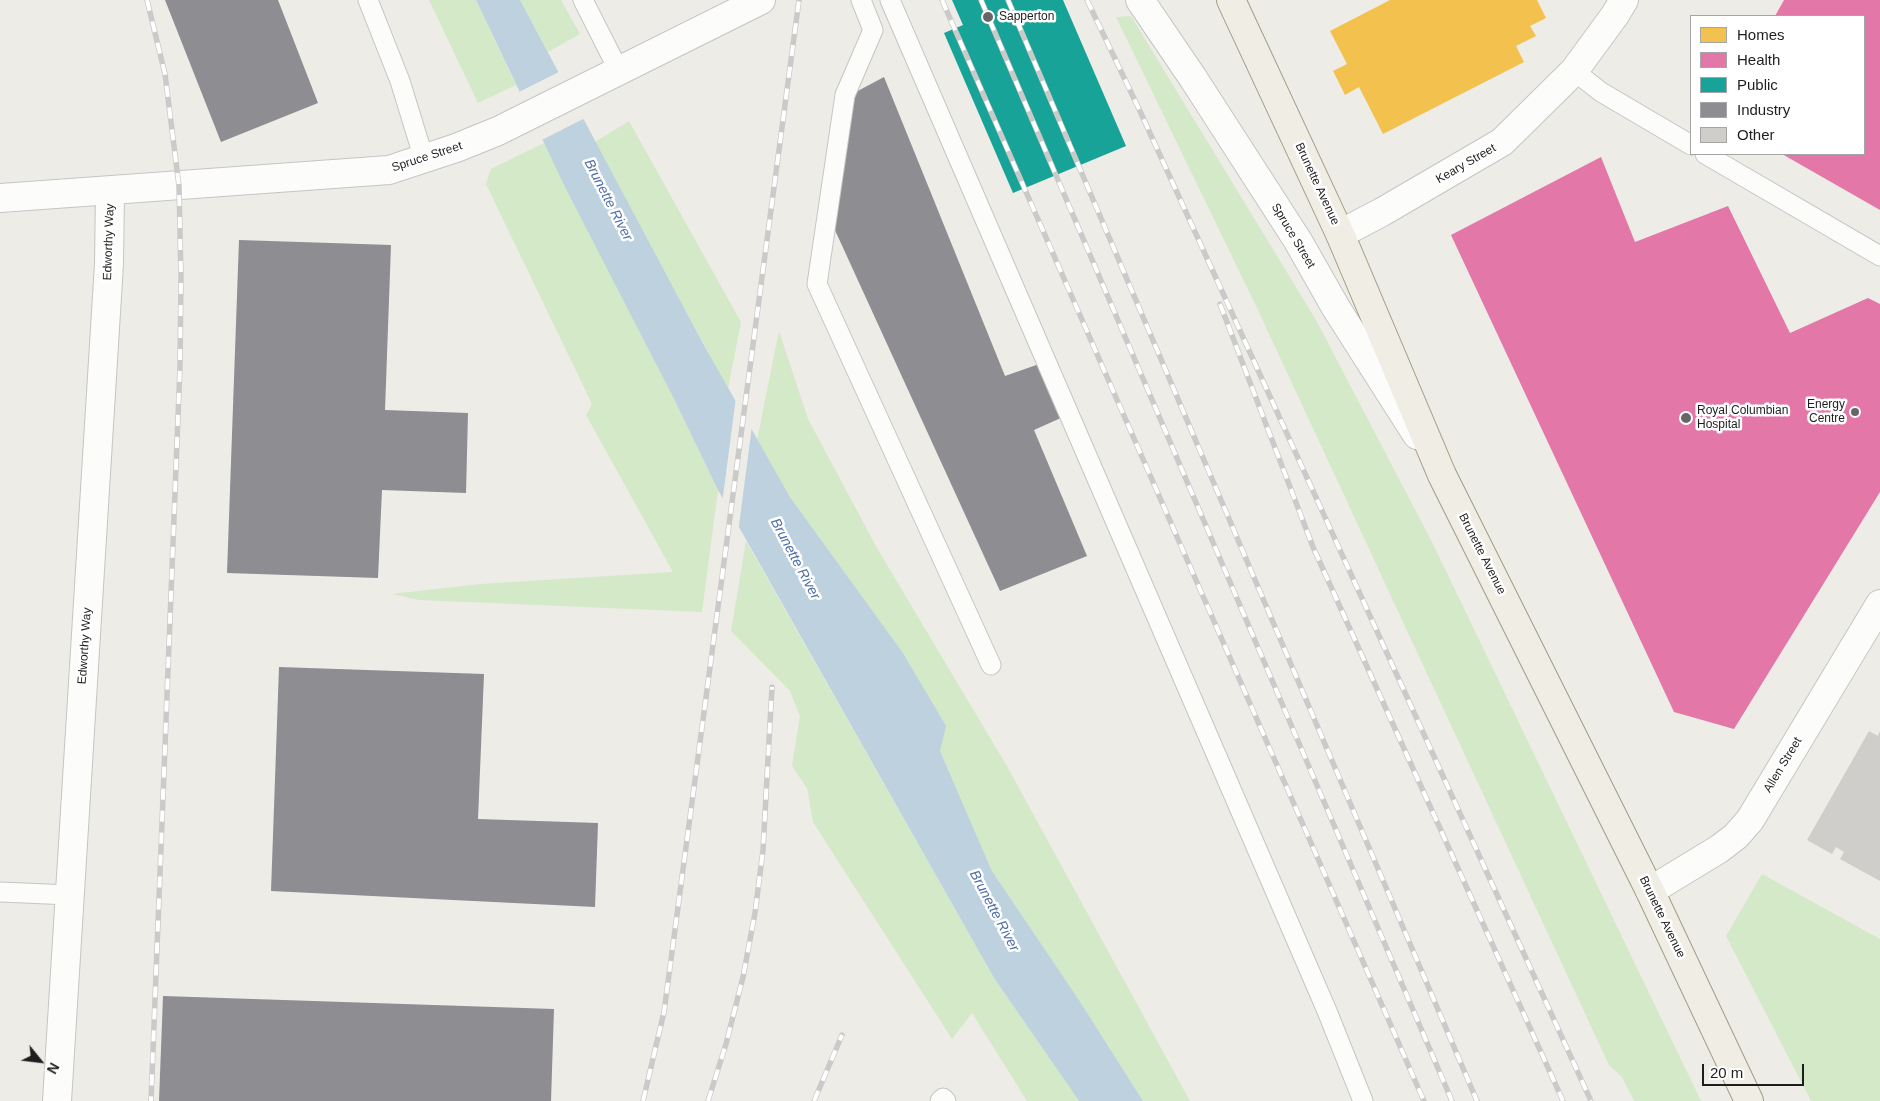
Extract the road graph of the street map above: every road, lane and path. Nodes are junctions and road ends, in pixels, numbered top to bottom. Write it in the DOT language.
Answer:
graph roads {
  1 [pos="368,0"];
  2 [pos="583,0"];
  3 [pos="761,0"];
  4 [pos="861,0"];
  5 [pos="890,0"];
  6 [pos="1140,0"];
  7 [pos="1231,0"];
  8 [pos="1624,0"];
  9 [pos="619,71"];
  10 [pos="1574,71"];
  11 [pos="1690,144"];
  12 [pos="1707,155"];
  13 [pos="424,159"];
  14 [pos="110,192"];
  15 [pos="0,198"];
  16 [pos="1340,234"];
  17 [pos="1880,256"];
  18 [pos="1442,475"];
  19 [pos="1880,604"];
  20 [pos="991,665"];
  21 [pos="1650,891"];
  22 [pos="0,892"];
  23 [pos="70,894"];
  24 [pos="57,1101"];
  25 [pos="940,1101"];
  26 [pos="946,1101"];
  27 [pos="1363,1101"];
  28 [pos="1749,1101"];
  1 -- 13 [label="lane"];
  2 -- 9 [label="lane"];
  3 -- 9 [label="street, Spruce Street"];
  4 -- 20 [label="lane"];
  5 -- 27 [label="lane"];
  6 -- 18 [label="street, Spruce Street"];
  7 -- 16 [label="main road, Brunette Avenue"];
  8 -- 10 [label="street, Keary Street"];
  9 -- 13 [label="street, Spruce Street"];
  10 -- 11 [label="lane"];
  10 -- 16 [label="street, Keary Street"];
  12 -- 17 [label="lane"];
  13 -- 14 [label="street, Spruce Street"];
  14 -- 15 [label="street, Spruce Street"];
  14 -- 23 [label="street, Edworthy Way"];
  16 -- 18 [label="main road, Brunette Avenue"];
  18 -- 21 [label="main road, Brunette Avenue"];
  19 -- 21 [label="street, Allen Street"];
  21 -- 28 [label="main road, Brunette Avenue"];
  22 -- 23 [label="lane"];
  23 -- 24 [label="street, Edworthy Way"];
  25 -- 26 [label="lane"];
}
